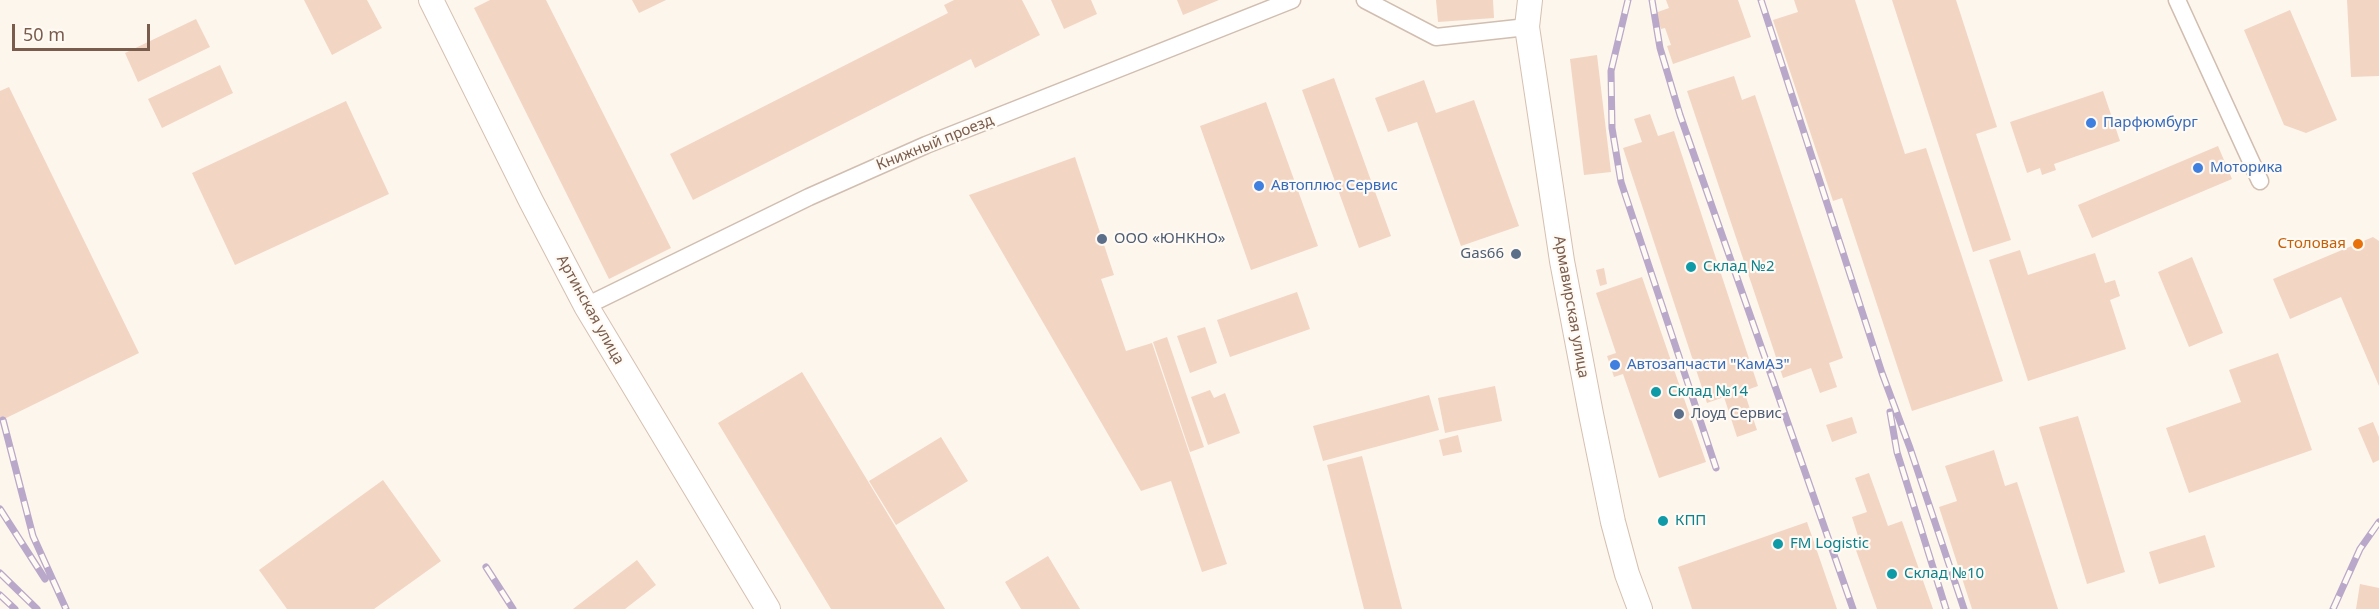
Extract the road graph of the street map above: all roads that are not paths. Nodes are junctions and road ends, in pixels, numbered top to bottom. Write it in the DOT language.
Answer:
graph roads {
  1 [pos="431,0"];
  2 [pos="1292,0"];
  3 [pos="1365,0"];
  4 [pos="1530,0"];
  5 [pos="2177,0"];
  6 [pos="1527,27"];
  7 [pos="2260,181"];
  8 [pos="586,306"];
  9 [pos="768,609"];
  10 [pos="1640,609"];
  1 -- 8 [label="street, Артинская улица"];
  2 -- 8 [label="street, Книжный проезд"];
  3 -- 6 [label="street"];
  4 -- 6 [label="street, Армавирская улица"];
  5 -- 7 [label="street"];
  6 -- 10 [label="street, Армавирская улица"];
  8 -- 9 [label="street, Артинская улица"];
}
